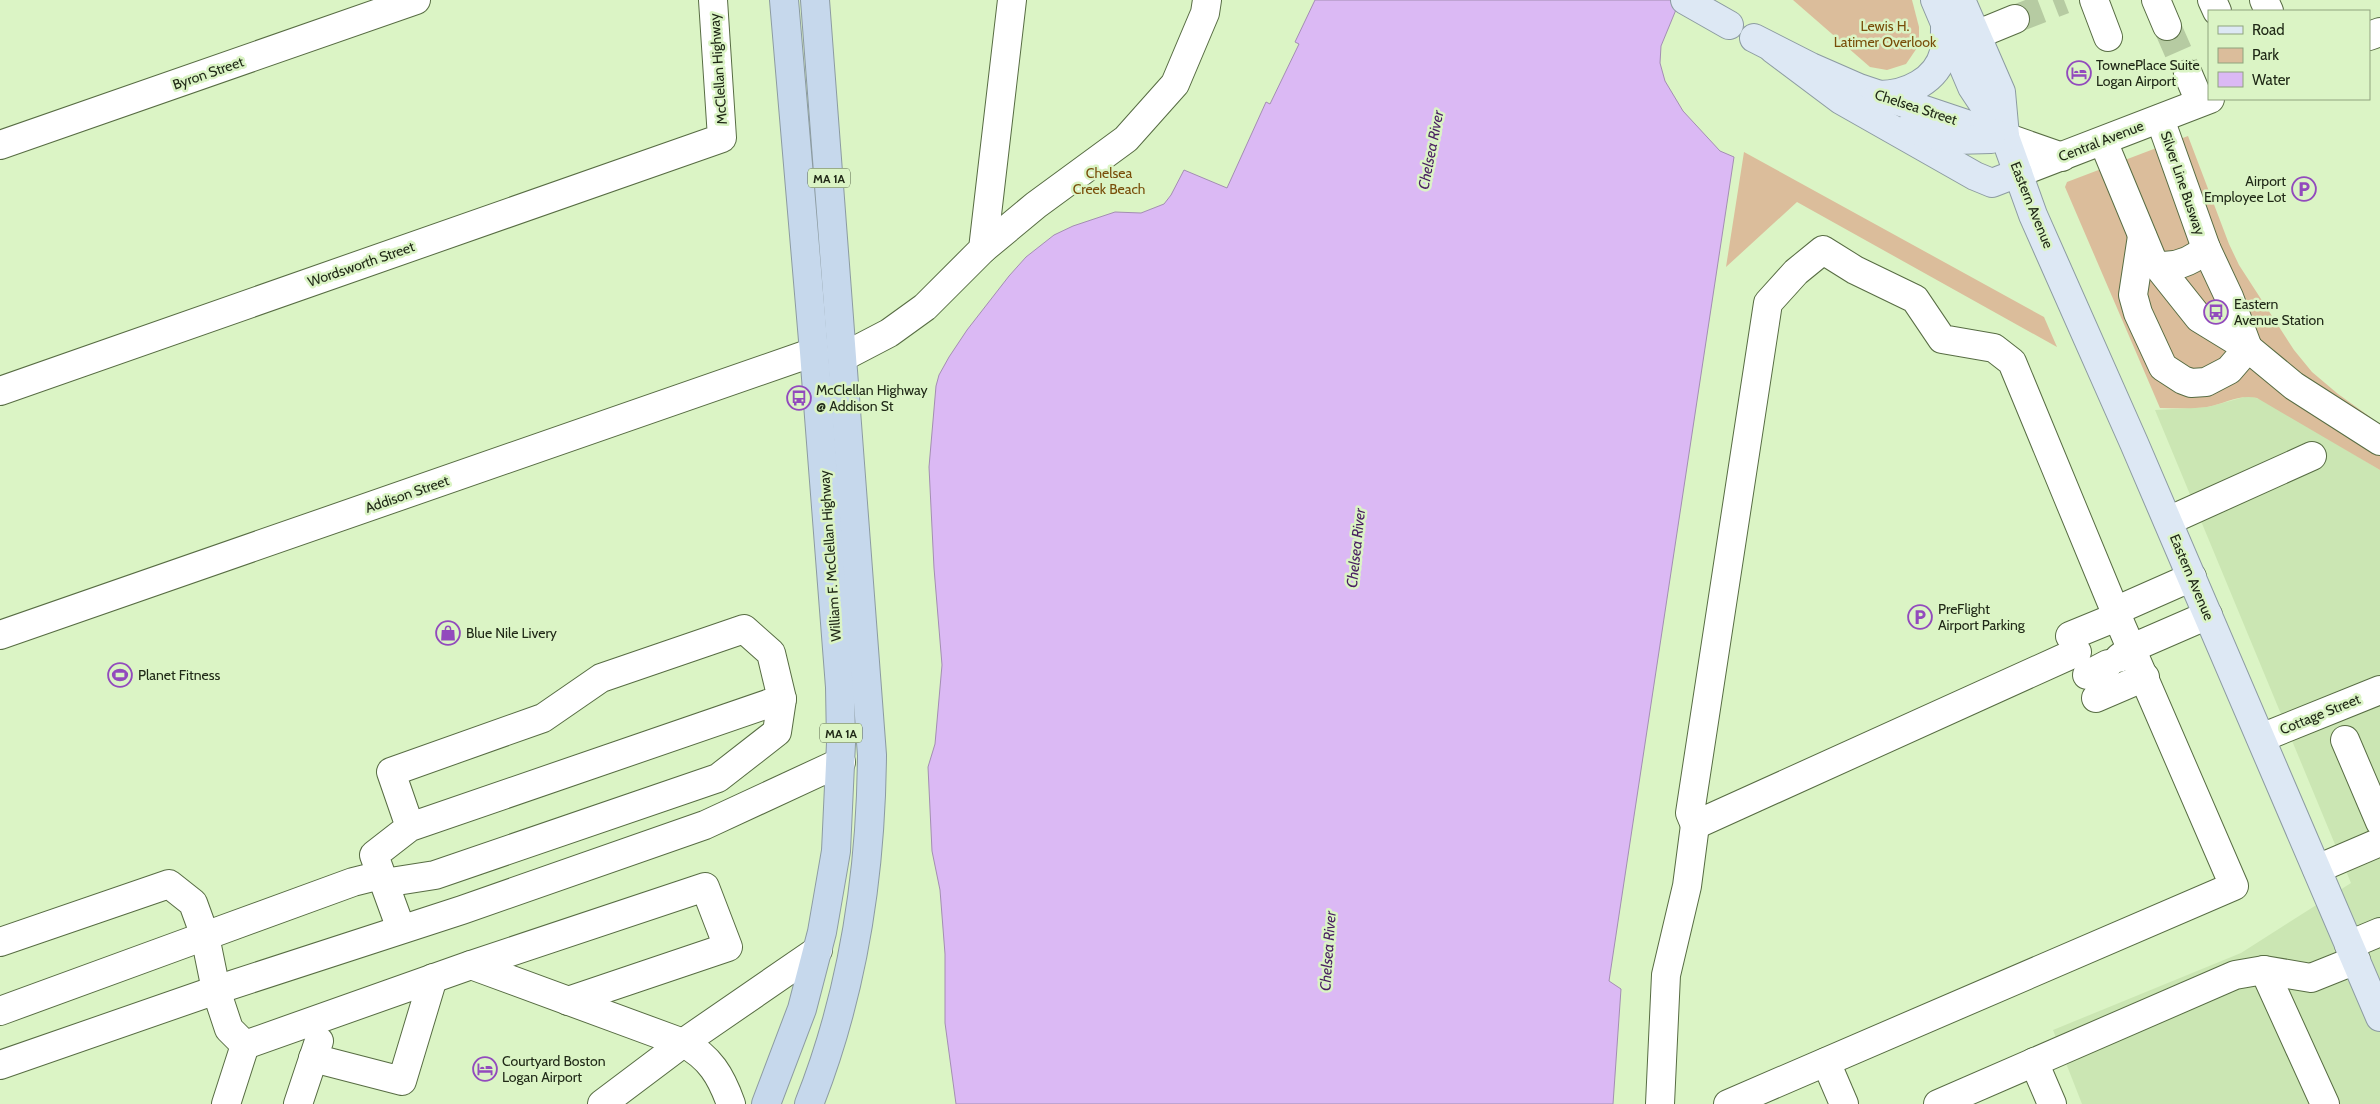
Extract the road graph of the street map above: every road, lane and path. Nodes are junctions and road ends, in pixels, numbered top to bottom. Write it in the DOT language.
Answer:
graph roads {
  1 [pos="416,0"];
  2 [pos="713,0"];
  3 [pos="784,0"];
  4 [pos="815,0"];
  5 [pos="1012,0"];
  6 [pos="1207,0"];
  7 [pos="1685,0"];
  8 [pos="1935,0"];
  9 [pos="1961,0"];
  10 [pos="2094,0"];
  11 [pos="2156,0"];
  12 [pos="2015,19"];
  13 [pos="1729,25"];
  14 [pos="2167,26"];
  15 [pos="1945,28"];
  16 [pos="1976,35"];
  17 [pos="2108,37"];
  18 [pos="1763,43"];
  19 [pos="2188,74"];
  20 [pos="2205,101"];
  21 [pos="1868,102"];
  22 [pos="2160,119"];
  23 [pos="2005,137"];
  24 [pos="722,138"];
  25 [pos="2103,141"];
  26 [pos="0,145"];
  27 [pos="2062,157"];
  28 [pos="2018,173"];
  29 [pos="1992,183"];
  30 [pos="2142,236"];
  31 [pos="2206,248"];
  32 [pos="983,249"];
  33 [pos="2156,266"];
  34 [pos="2248,348"];
  35 [pos="814,352"];
  36 [pos="843,357"];
  37 [pos="0,391"];
  38 [pos="2380,441"];
  39 [pos="2312,456"];
  40 [pos="2168,521"];
  41 [pos="2192,577"];
  42 [pos="2116,611"];
  43 [pos="2208,616"];
  44 [pos="0,636"];
  45 [pos="2098,661"];
  46 [pos="2145,677"];
  47 [pos="2380,690"];
  48 [pos="782,699"];
  49 [pos="2261,738"];
  50 [pos="2345,740"];
  51 [pos="841,762"];
  52 [pos="2380,822"];
  53 [pos="1695,825"];
  54 [pos="410,828"];
  55 [pos="2380,842"];
  56 [pos="2317,869"];
  57 [pos="382,879"];
  58 [pos="401,929"];
  59 [pos="2380,932"];
  60 [pos="205,936"];
  61 [pos="0,942"];
  62 [pos="818,950"];
  63 [pos="2352,952"];
  64 [pos="471,965"];
  65 [pos="2264,970"];
  66 [pos="433,978"];
  67 [pos="216,990"];
  68 [pos="568,1001"];
  69 [pos="0,1011"];
  70 [pos="2379,1011"];
  71 [pos="327,1016"];
  72 [pos="683,1042"];
  73 [pos="245,1045"];
  74 [pos="313,1058"];
  75 [pos="1826,1062"];
  76 [pos="2034,1062"];
  77 [pos="0,1065"];
  78 [pos="635,1091"];
  79 [pos="1989,1094"];
  80 [pos="226,1104"];
  81 [pos="298,1104"];
  82 [pos="602,1104"];
  83 [pos="731,1104"];
  84 [pos="766,1104"];
  85 [pos="809,1104"];
  86 [pos="1660,1104"];
  87 [pos="1728,1104"];
  88 [pos="1844,1104"];
  89 [pos="1938,1104"];
  90 [pos="2052,1104"];
  91 [pos="2325,1104"];
  1 -- 26 [label="street, Byron Street"];
  2 -- 24 [label="street, McClellan Highway"];
  3 -- 35 [label="highway, William F. McClellan Highway / MA 1A"];
  4 -- 36 [label="highway, William F. McClellan Highway / MA 1A"];
  5 -- 32 [label="street"];
  6 -- 32 [label="street"];
  7 -- 13 [label="main road"];
  8 -- 15 [label="main road"];
  9 -- 16 [label="main road"];
  10 -- 17 [label="street"];
  11 -- 14 [label="street"];
  12 -- 16 [label="street"];
  15 -- 21 [label="main road"];
  15 -- 23 [label="main road"];
  16 -- 23 [label="main road"];
  18 -- 21 [label="main road, Chelsea Street"];
  19 -- 20 [label="street"];
  20 -- 22 [label="street, Central Avenue"];
  21 -- 23 [label="main road, Chelsea Street"];
  21 -- 29 [label="main road, Chelsea Street"];
  22 -- 25 [label="street, Central Avenue"];
  22 -- 31 [label="street, Silver Line Busway"];
  23 -- 27 [label="street, Chelsea Street"];
  23 -- 28 [label="main road, Eastern Avenue"];
  24 -- 37 [label="street, Wordsworth Street"];
  25 -- 27 [label="street, Central Avenue"];
  25 -- 30 [label="street"];
  27 -- 28 [label="street, Central Avenue"];
  28 -- 29 [label="main road, Central Avenue"];
  28 -- 40 [label="main road, Eastern Avenue"];
  30 -- 33 [label="street"];
  30 -- 34 [label="street"];
  31 -- 33 [label="street, Silver Line Busway"];
  31 -- 34 [label="street, Silver Line Busway"];
  32 -- 36 [label="street"];
  33 -- 34 [label="street"];
  34 -- 38 [label="street"];
  35 -- 44 [label="street, Addison Street"];
  35 -- 51 [label="highway, William F. McClellan Highway / MA 1A"];
  36 -- 85 [label="highway, William F. McClellan Highway / MA 1A"];
  39 -- 40 [label="street"];
  40 -- 41 [label="main road, Eastern Avenue"];
  41 -- 42 [label="street"];
  41 -- 43 [label="main road, Eastern Avenue"];
  42 -- 45 [label="street"];
  42 -- 45 [label="street"];
  42 -- 53 [label="street"];
  43 -- 45 [label="street"];
  43 -- 49 [label="main road, Eastern Avenue"];
  45 -- 46 [label="street"];
  45 -- 46 [label="street"];
  45 -- 53 [label="street"];
  46 -- 75 [label="street"];
  47 -- 49 [label="street, Cottage Street"];
  48 -- 54 [label="street"];
  48 -- 54 [label="street"];
  48 -- 57 [label="street"];
  49 -- 56 [label="main road, Eastern Avenue"];
  50 -- 52 [label="street"];
  51 -- 58 [label="street"];
  51 -- 62 [label="highway, William F. McClellan Highway / MA 1A"];
  53 -- 86 [label="street"];
  54 -- 57 [label="street"];
  55 -- 56 [label="street"];
  56 -- 63 [label="main road, Eastern Avenue"];
  57 -- 58 [label="street"];
  57 -- 60 [label="street"];
  58 -- 67 [label="street"];
  59 -- 63 [label="street"];
  60 -- 61 [label="street"];
  60 -- 67 [label="street"];
  60 -- 69 [label="street"];
  62 -- 72 [label="street"];
  62 -- 84 [label="highway, William F. McClellan Highway / MA 1A"];
  63 -- 65 [label="street"];
  63 -- 70 [label="main road, Eastern Avenue"];
  64 -- 66 [label="street"];
  64 -- 68 [label="street"];
  64 -- 68 [label="street"];
  65 -- 76 [label="street"];
  65 -- 91 [label="street"];
  66 -- 71 [label="street"];
  66 -- 74 [label="street"];
  67 -- 73 [label="street"];
  67 -- 77 [label="street"];
  68 -- 72 [label="street"];
  71 -- 73 [label="street"];
  71 -- 74 [label="street"];
  72 -- 78 [label="street"];
  72 -- 83 [label="street"];
  73 -- 80 [label="street"];
  74 -- 81 [label="street"];
  75 -- 87 [label="street"];
  75 -- 88 [label="street"];
  76 -- 79 [label="street"];
  76 -- 90 [label="street"];
  78 -- 82 [label="street"];
  79 -- 89 [label="street"];
}
